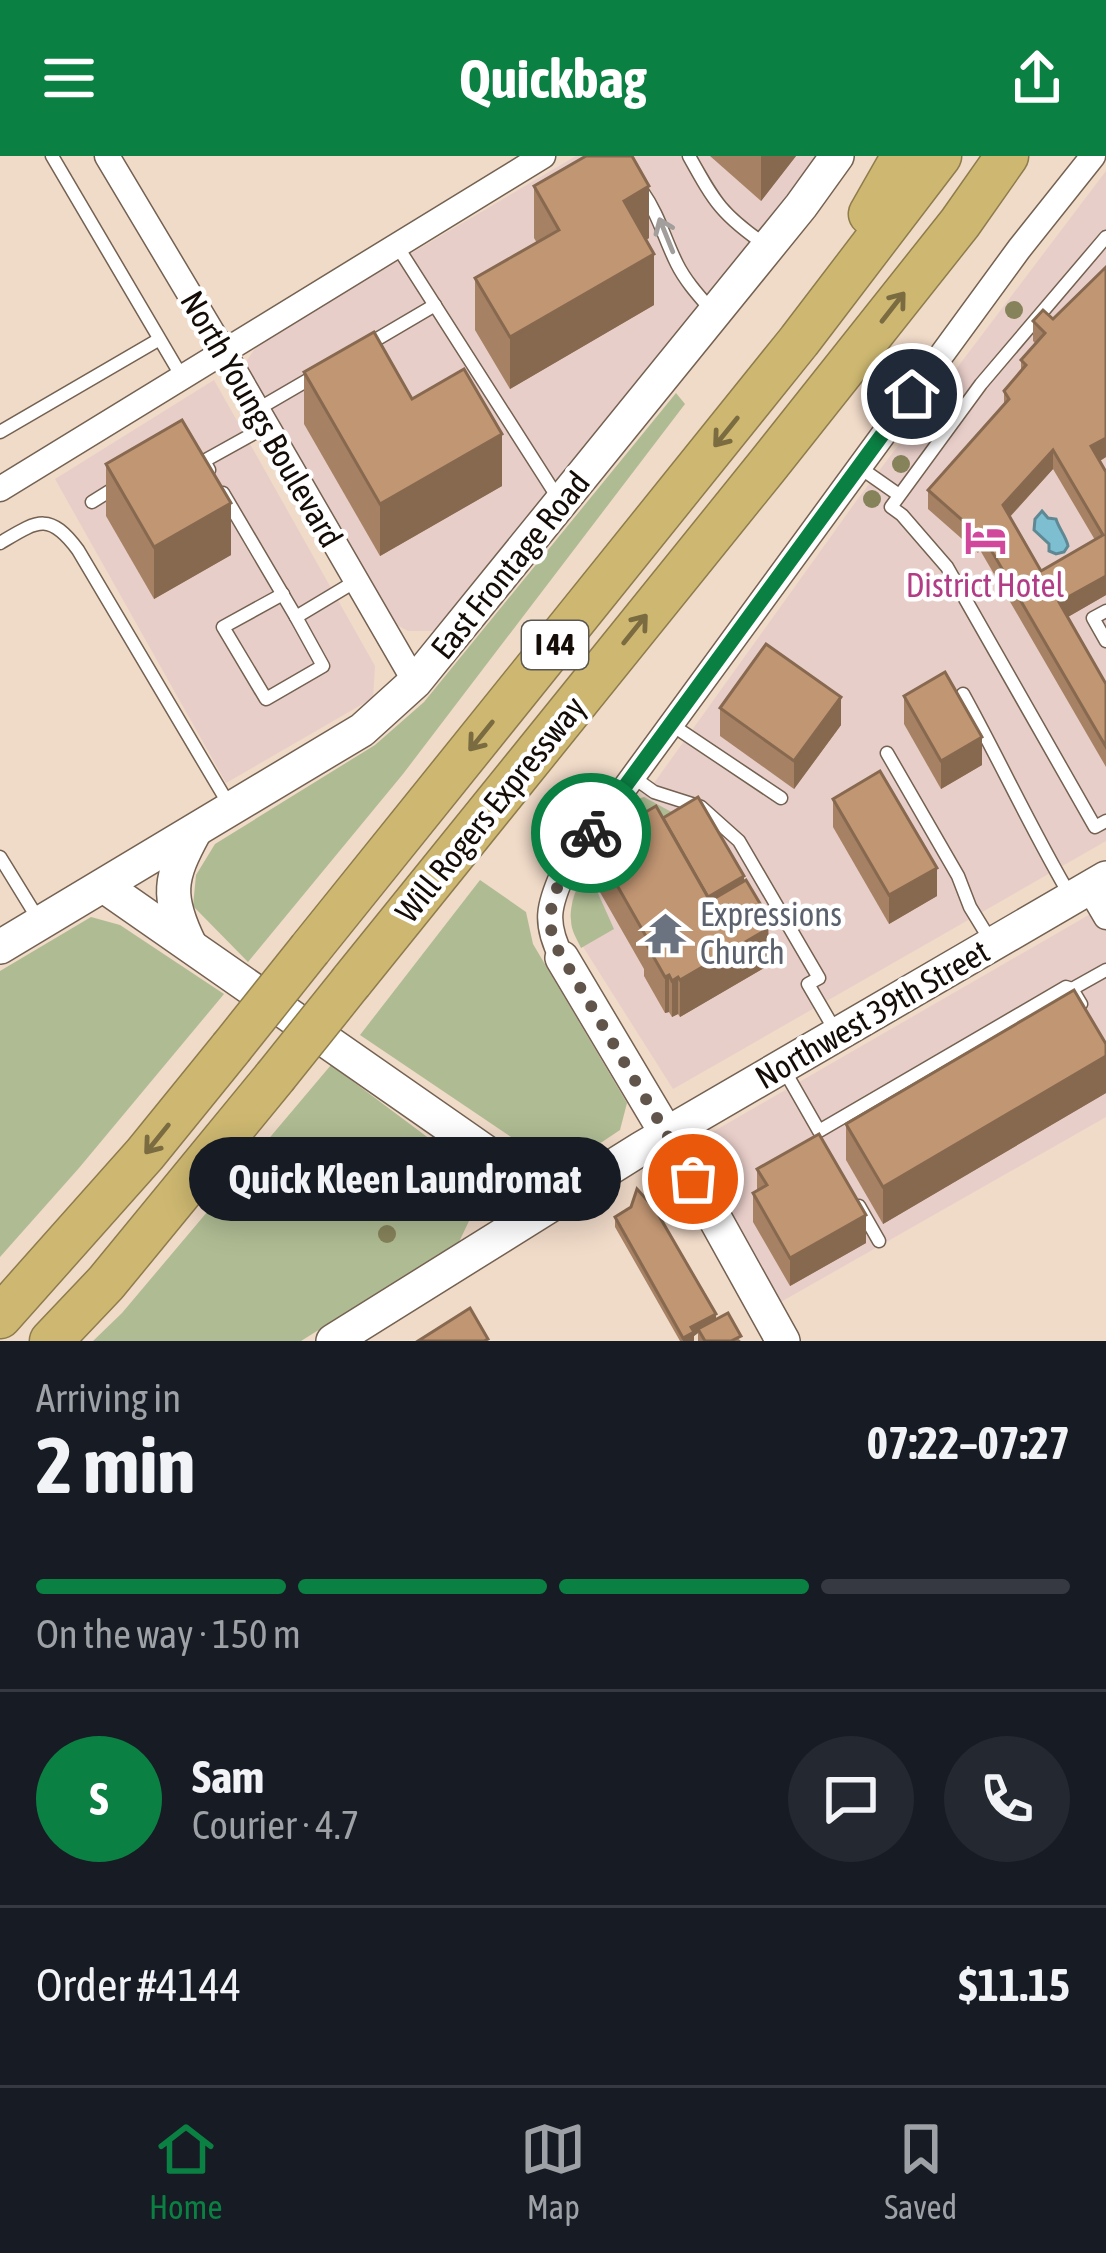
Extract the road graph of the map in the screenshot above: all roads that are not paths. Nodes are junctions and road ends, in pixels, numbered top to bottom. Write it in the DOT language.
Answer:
graph roads {
  1 [pos="52,156"];
  2 [pos="107,156"];
  3 [pos="543,156"];
  4 [pos="689,156"];
  5 [pos="837,156"];
  6 [pos="903,156"];
  7 [pos="940,156"];
  8 [pos="1007,156"];
  9 [pos="1093,156"];
  10 [pos="630,172"];
  11 [pos="1106,237"];
  12 [pos="397,246"];
  13 [pos="768,246"];
  14 [pos="434,305"];
  15 [pos="714,313"];
  16 [pos="158,340"];
  17 [pos="799,341"];
  18 [pos="224,352"];
  19 [pos="356,352"];
  20 [pos="316,375"];
  21 [pos="183,378"];
  22 [pos="262,418"];
  23 [pos="0,432"];
  24 [pos="192,441"];
  25 [pos="204,461"];
  26 [pos="858,466"];
  27 [pos="132,478"];
  28 [pos="0,489"];
  29 [pos="898,495"];
  30 [pos="92,502"];
  31 [pos="560,503"];
  32 [pos="0,543"];
  33 [pos="356,581"];
  34 [pos="283,594"];
  35 [pos="1106,610"];
  36 [pos="296,617"];
  37 [pos="1106,641"];
  38 [pos="415,682"];
  39 [pos="963,694"];
  40 [pos="672,724"];
  41 [pos="886,753"];
  42 [pos="633,776"];
  43 [pos="781,799"];
  44 [pos="232,808"];
  45 [pos="1106,821"];
  46 [pos="195,831"];
  47 [pos="0,856"];
  48 [pos="104,886"];
  49 [pos="1093,895"];
  50 [pos="40,923"];
  51 [pos="992,944"];
  52 [pos="191,946"];
  53 [pos="0,947"];
  54 [pos="562,958"];
  55 [pos="1106,970"];
  56 [pos="1072,989"];
  57 [pos="1084,1008"];
  58 [pos="838,1034"];
  59 [pos="782,1066"];
  60 [pos="819,1131"];
  61 [pos="666,1134"];
  62 [pos="825,1148"];
  63 [pos="847,1185"];
  64 [pos="556,1202"];
  65 [pos="879,1241"];
  66 [pos="0,1317"];
  67 [pos="51,1341"];
  68 [pos="333,1341"];
  69 [pos="783,1341"];
  1 -- 16 [label="lane"];
  2 -- 18 [label="street, North Youngs Boulevard"];
  3 -- 12 [label="street"];
  4 -- 13 [label="lane"];
  5 -- 13 [label="main road, East Frontage Road"];
  6 -- 17 [label="highway"];
  7 -- 17 [label="highway, Will Rogers Expressway / I 44"];
  67 -- 8 [label="highway, Will Rogers Expressway / I 44, one-way, bridge"];
  9 -- 26 [label="street"];
  15 -- 10 [label="lane, one-way"];
  11 -- 29 [label="lane"];
  12 -- 14 [label="lane"];
  12 -- 18 [label="street"];
  13 -- 15 [label="main road, East Frontage Road"];
  14 -- 19 [label="lane"];
  14 -- 31 [label="lane"];
  15 -- 31 [label="main road, East Frontage Road"];
  16 -- 21 [label="lane"];
  16 -- 23 [label="lane"];
  17 -- 66 [label="highway, Will Rogers Expressway / I 44, one-way, bridge"];
  18 -- 21 [label="street"];
  18 -- 22 [label="street, North Youngs Boulevard"];
  20 -- 22 [label="lane"];
  21 -- 28 [label="street"];
  22 -- 25 [label="lane"];
  22 -- 33 [label="street, North Youngs Boulevard"];
  24 -- 25 [label="lane"];
  25 -- 34 [label="lane"];
  26 -- 29 [label="lane"];
  26 -- 40 [label="street"];
  27 -- 30 [label="lane"];
  29 -- 45 [label="lane"];
  31 -- 38 [label="main road, East Frontage Road"];
  32 -- 44 [label="lane"];
  33 -- 36 [label="lane"];
  33 -- 38 [label="street, North Youngs Boulevard"];
  34 -- 36 [label="lane"];
  34 -- 36 [label="lane"];
  35 -- 37 [label="lane"];
  38 -- 44 [label="main road, East Frontage Road"];
  39 -- 49 [label="lane"];
  40 -- 42 [label="street"];
  40 -- 43 [label="lane"];
  41 -- 51 [label="lane"];
  42 -- 54 [label="street"];
  42 -- 58 [label="lane"];
  44 -- 46 [label="main road, East Frontage Road"];
  46 -- 48 [label="main road, East Frontage Road"];
  46 -- 52 [label="main road"];
  47 -- 50 [label="lane"];
  48 -- 50 [label="main road, East Frontage Road"];
  48 -- 52 [label="main road"];
  49 -- 51 [label="main road, Northwest 39th Street"];
  50 -- 53 [label="main road, East Frontage Road"];
  51 -- 58 [label="main road, Northwest 39th Street"];
  52 -- 64 [label="main road"];
  54 -- 61 [label="main road"];
  55 -- 56 [label="lane"];
  56 -- 57 [label="lane"];
  56 -- 60 [label="lane"];
  58 -- 59 [label="main road, Northwest 39th Street"];
  59 -- 60 [label="lane"];
  59 -- 61 [label="main road, Northwest 39th Street"];
  60 -- 62 [label="lane"];
  61 -- 64 [label="main road, Northwest 39th Street"];
  61 -- 69 [label="main road"];
  63 -- 65 [label="lane"];
  64 -- 68 [label="main road, Northwest 39th Street"];
}
